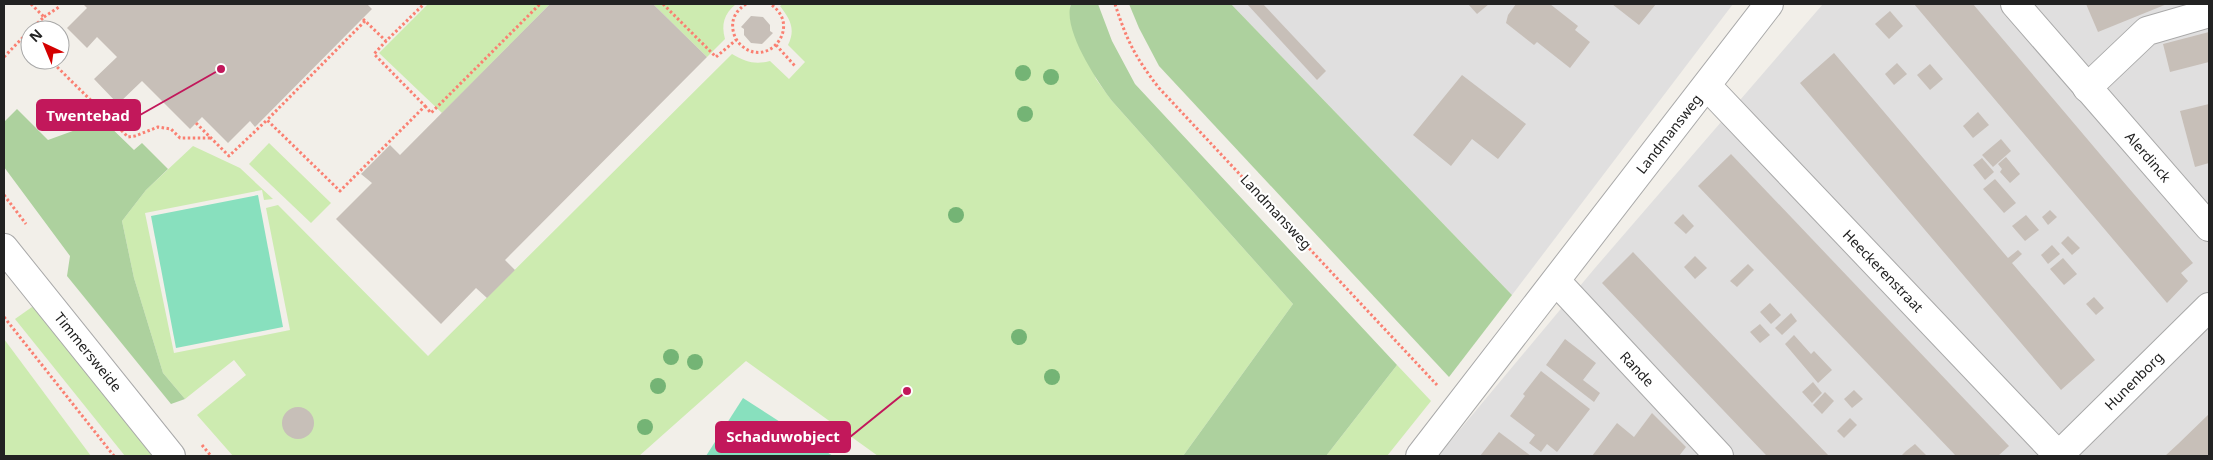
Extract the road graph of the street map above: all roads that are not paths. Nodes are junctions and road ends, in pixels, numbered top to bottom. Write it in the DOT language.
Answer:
graph roads {
  1 [pos="1769,4"];
  2 [pos="2015,4"];
  3 [pos="2209,14"];
  4 [pos="1707,86"];
  5 [pos="2087,88"];
  6 [pos="2209,227"];
  7 [pos="4,248"];
  8 [pos="1556,281"];
  9 [pos="2209,307"];
  10 [pos="171,456"];
  11 [pos="1420,456"];
  12 [pos="1719,456"];
  13 [pos="2058,456"];
  1 -- 4 [label="street, Landmansweg"];
  2 -- 5 [label="street, Alerdinck"];
  3 -- 5 [label="street"];
  4 -- 8 [label="street, Landmansweg"];
  4 -- 13 [label="street, Heeckerenstraat"];
  5 -- 6 [label="street, Alerdinck"];
  7 -- 10 [label="street, Timmersweide"];
  8 -- 11 [label="street, Landmansweg"];
  8 -- 12 [label="street, Rande"];
  9 -- 13 [label="street, Hunenborg"];
}
